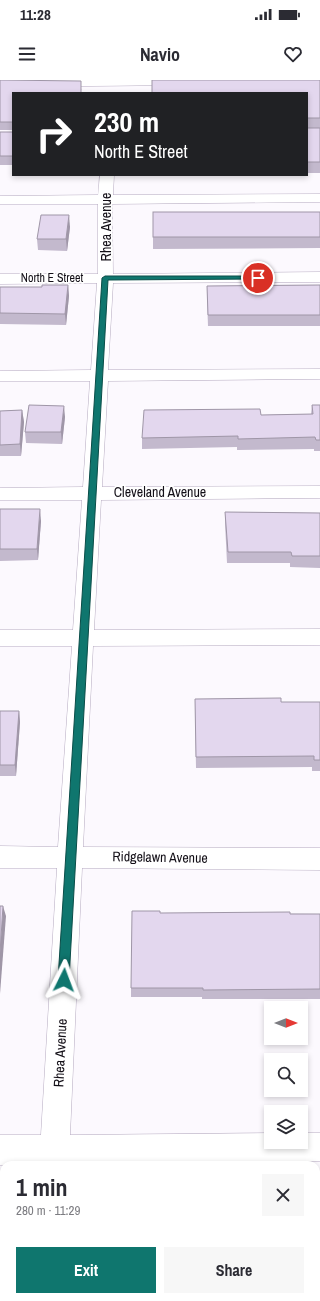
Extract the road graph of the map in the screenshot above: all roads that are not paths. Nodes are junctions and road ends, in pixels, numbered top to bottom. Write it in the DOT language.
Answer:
graph roads {
  1 [pos="196,81"];
  2 [pos="0,83"];
  3 [pos="113,85"];
  4 [pos="107,176"];
  5 [pos="320,198"];
  6 [pos="105,199"];
  7 [pos="0,200"];
  8 [pos="320,277"];
  9 [pos="105,278"];
  10 [pos="0,279"];
  11 [pos="320,374"];
  12 [pos="0,376"];
  13 [pos="98,376"];
  14 [pos="320,492"];
  15 [pos="92,493"];
  16 [pos="0,494"];
  17 [pos="84,637"];
  18 [pos="320,637"];
  19 [pos="0,638"];
  20 [pos="70,856"];
  21 [pos="0,857"];
  22 [pos="320,859"];
  23 [pos="320,1147"];
  24 [pos="0,1150"];
  25 [pos="54,1157"];
  1 -- 3 [label="street"];
  2 -- 3 [label="street"];
  4 -- 6 [label="street, Rhea Avenue"];
  5 -- 6 [label="street"];
  6 -- 7 [label="street"];
  6 -- 9 [label="street, Rhea Avenue"];
  8 -- 9 [label="street, North E Street"];
  9 -- 10 [label="street, North E Street"];
  9 -- 13 [label="street, Rhea Avenue"];
  11 -- 13 [label="street"];
  12 -- 13 [label="street"];
  13 -- 15 [label="street, Rhea Avenue"];
  14 -- 15 [label="street, Cleveland Avenue"];
  15 -- 16 [label="street, Cleveland Avenue"];
  15 -- 17 [label="street, Rhea Avenue"];
  17 -- 18 [label="street"];
  17 -- 19 [label="street"];
  17 -- 20 [label="street, Rhea Avenue"];
  20 -- 21 [label="street, Ridgelawn Avenue"];
  20 -- 22 [label="street, Ridgelawn Avenue"];
  20 -- 25 [label="street, Rhea Avenue"];
  23 -- 25 [label="street"];
  24 -- 25 [label="street"];
}
